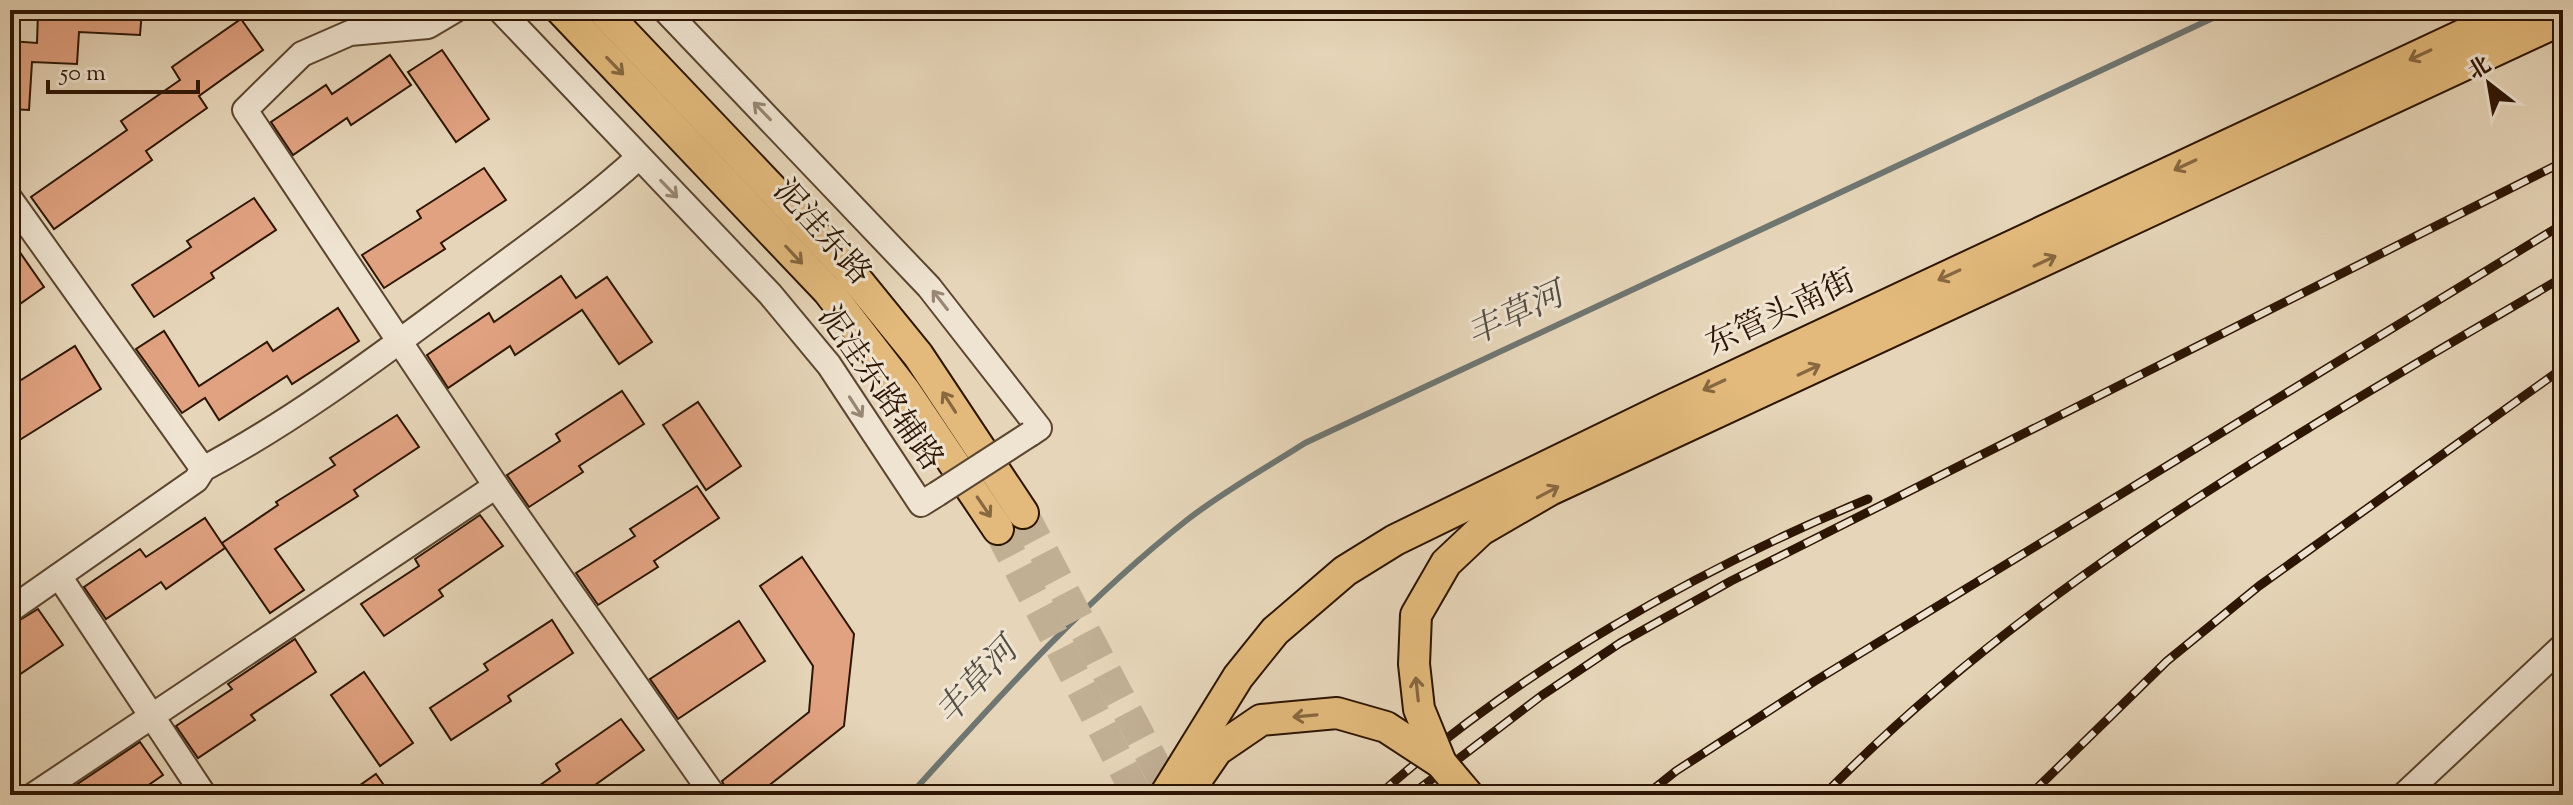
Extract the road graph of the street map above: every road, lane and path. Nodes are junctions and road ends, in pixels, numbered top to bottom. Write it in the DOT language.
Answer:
graph roads {
  1 [pos="455,10"];
  2 [pos="500,10"];
  3 [pos="561,10"];
  4 [pos="602,10"];
  5 [pos="665,10"];
  6 [pos="2516,10"];
  7 [pos="2563,19"];
  8 [pos="639,157"];
  9 [pos="10,199"];
  10 [pos="400,342"];
  11 [pos="203,469"];
  12 [pos="496,486"];
  13 [pos="59,576"];
  14 [pos="10,610"];
  15 [pos="2563,646"];
  16 [pos="150,716"];
  17 [pos="1441,763"];
  18 [pos="34,795"];
  19 [pos="204,795"];
  20 [pos="713,795"];
  21 [pos="1165,795"];
  22 [pos="1186,795"];
  23 [pos="1468,795"];
  24 [pos="2404,795"];
  1 -- 10 [label="street"];
  2 -- 8 [label="street, 泥洼东路辅路"];
  3 -- 4 [label="main road, 泥洼东路, one-way"];
  8 -- 5 [label="street, 泥洼东路辅路, one-way, bridge"];
  6 -- 21 [label="main road, 东管头南街, one-way, bridge"];
  17 -- 7 [label="main road, 东管头南街, one-way, bridge"];
  8 -- 10 [label="street"];
  9 -- 11 [label="street"];
  10 -- 11 [label="street"];
  10 -- 12 [label="street"];
  11 -- 13 [label="street"];
  12 -- 16 [label="street"];
  12 -- 20 [label="street"];
  13 -- 14 [label="street"];
  13 -- 16 [label="street"];
  15 -- 24 [label="street"];
  16 -- 18 [label="street"];
  16 -- 19 [label="street"];
  17 -- 22 [label="main road, one-way, bridge"];
  17 -- 23 [label="main road, bridge"];
}
